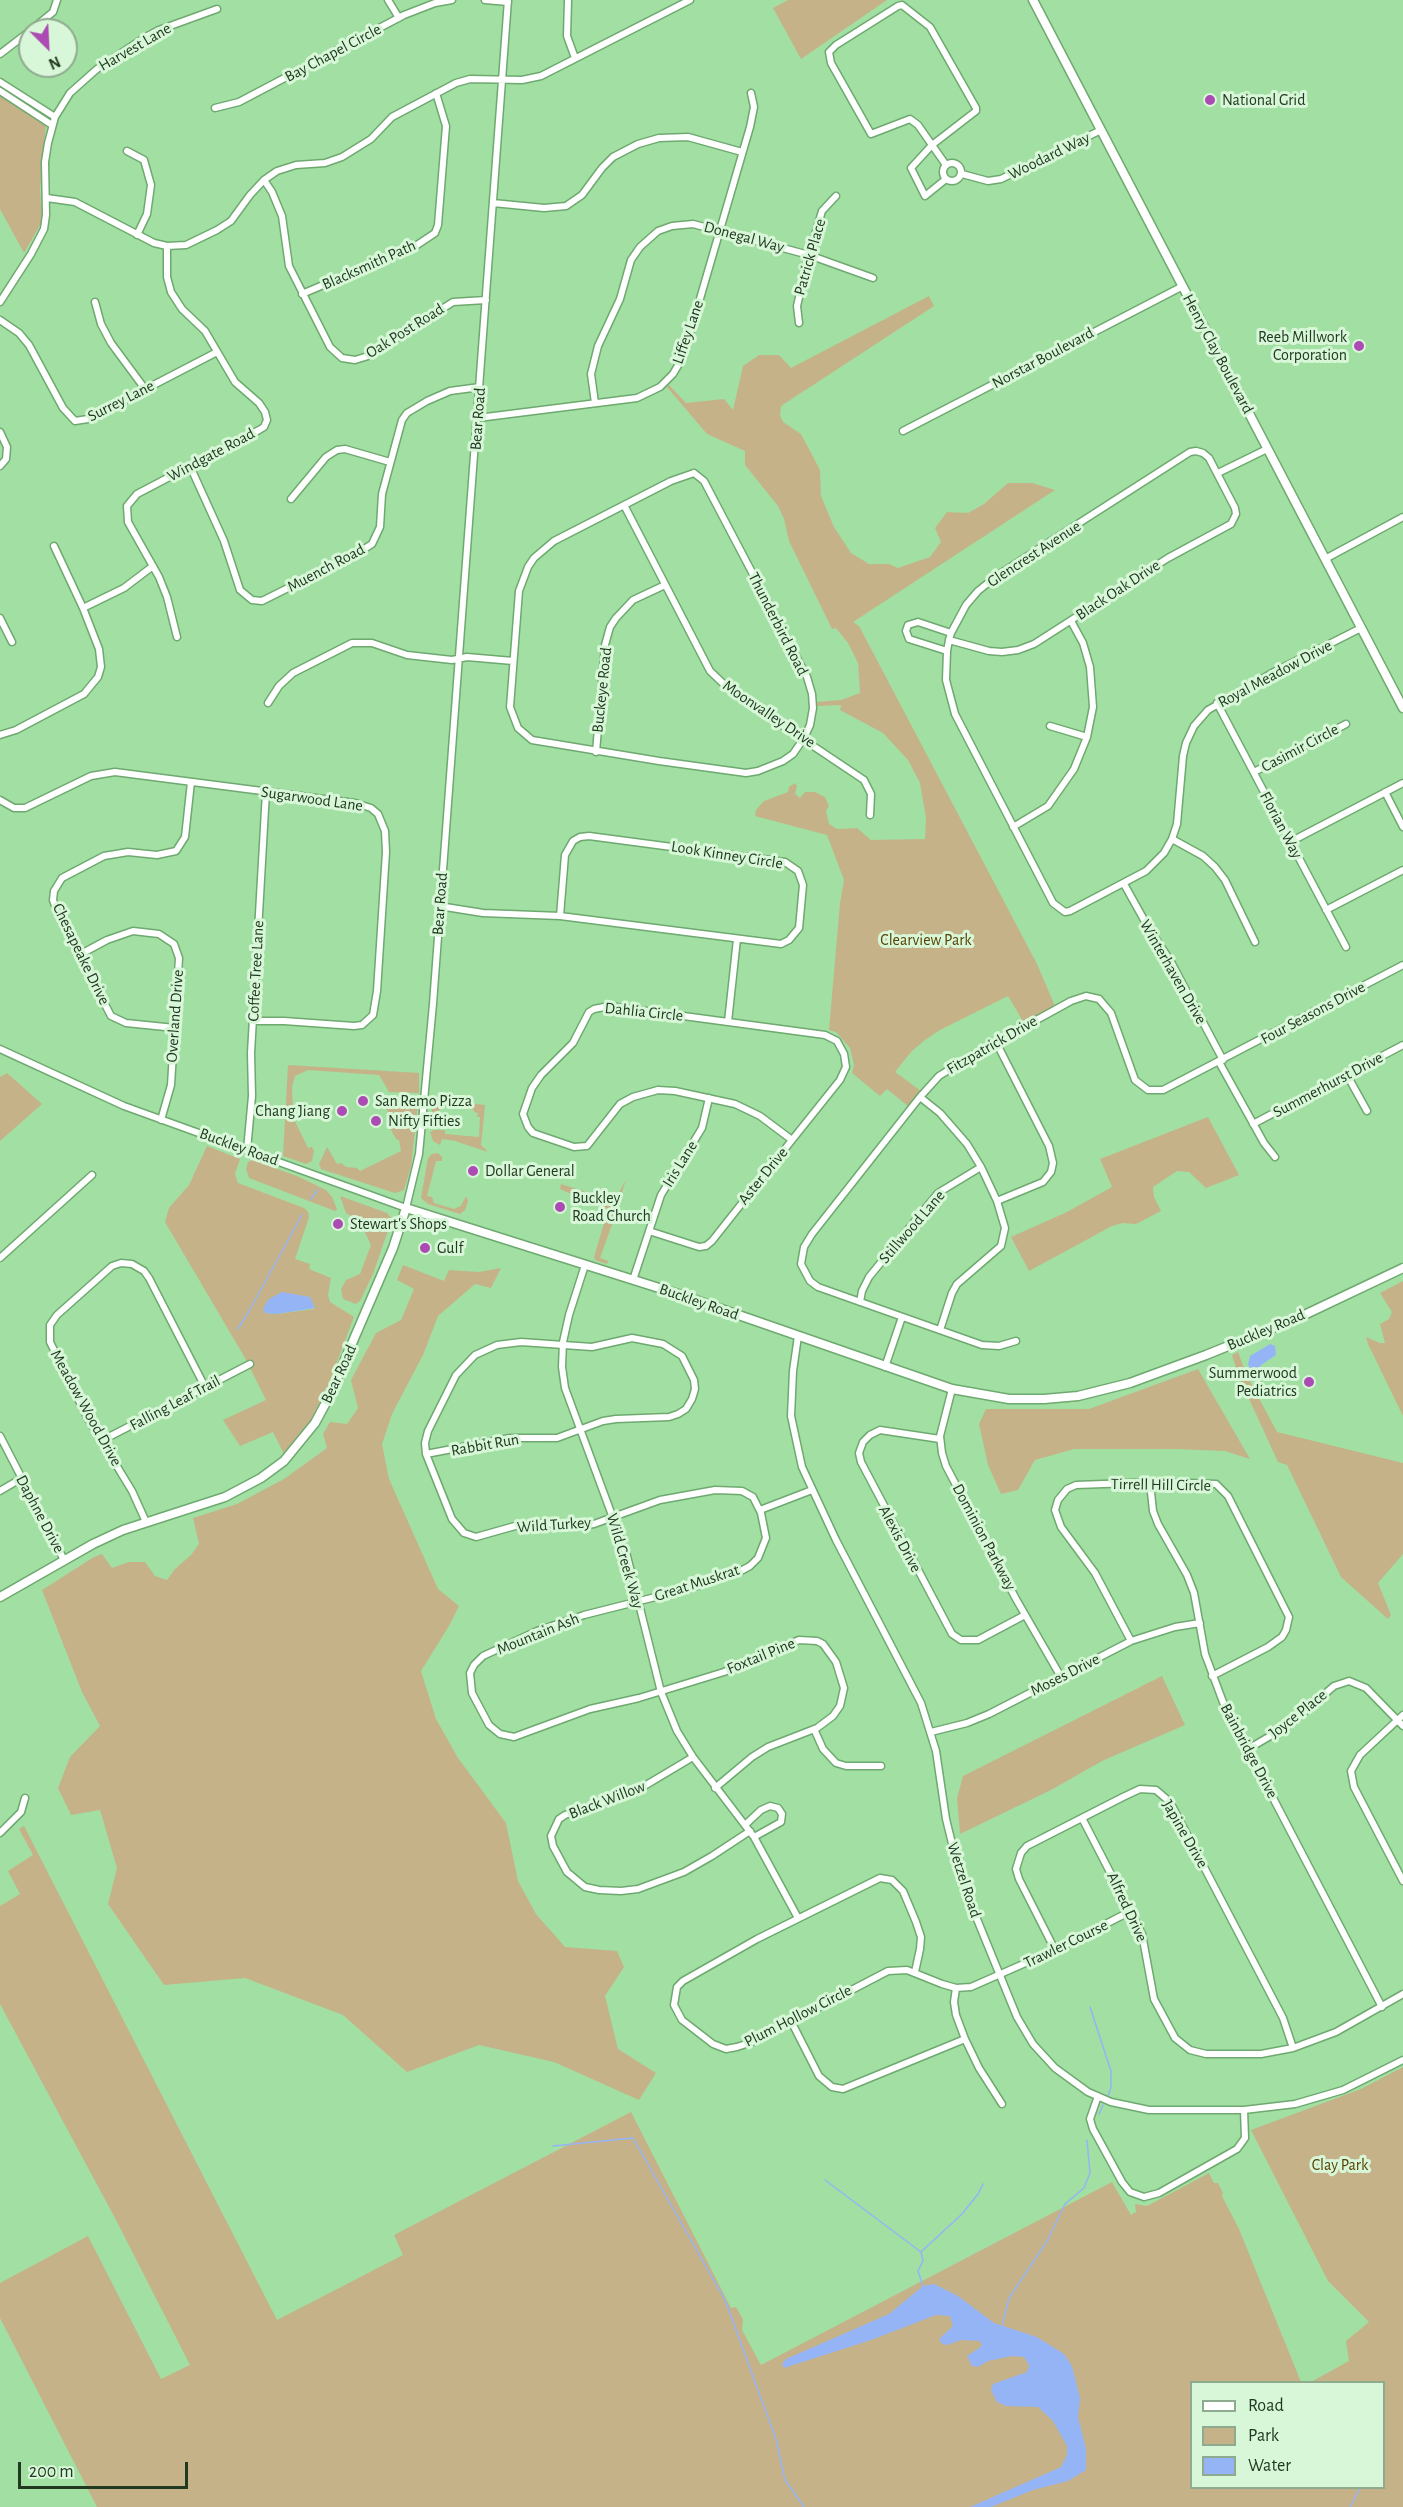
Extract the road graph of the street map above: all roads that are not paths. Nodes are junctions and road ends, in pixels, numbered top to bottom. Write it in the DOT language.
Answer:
graph roads {
  1 [pos="57,0"];
  2 [pos="388,0"];
  3 [pos="452,0"];
  4 [pos="485,0"];
  5 [pos="568,0"];
  6 [pos="690,0"];
  7 [pos="1033,0"];
  8 [pos="508,1"];
  9 [pos="217,9"];
  10 [pos="45,18"];
  11 [pos="399,18"];
  12 [pos="18,40"];
  13 [pos="0,54"];
  14 [pos="574,58"];
  15 [pos="502,78"];
  16 [pos="0,82"];
  17 [pos="0,91"];
  18 [pos="436,93"];
  19 [pos="751,93"];
  20 [pos="215,108"];
  21 [pos="55,117"];
  22 [pos="52,125"];
  23 [pos="1101,130"];
  24 [pos="932,145"];
  25 [pos="127,151"];
  26 [pos="742,152"];
  27 [pos="946,165"];
  28 [pos="962,174"];
  29 [pos="946,179"];
  30 [pos="264,180"];
  31 [pos="836,196"];
  32 [pos="47,198"];
  33 [pos="493,202"];
  34 [pos="720,230"];
  35 [pos="137,235"];
  36 [pos="167,246"];
  37 [pos="809,255"];
  38 [pos="873,278"];
  39 [pos="1182,286"];
  40 [pos="302,294"];
  41 [pos="486,300"];
  42 [pos="0,302"];
  43 [pos="95,302"];
  44 [pos="0,320"];
  45 [pos="799,323"];
  46 [pos="217,352"];
  47 [pos="480,387"];
  48 [pos="145,389"];
  49 [pos="595,403"];
  50 [pos="478,418"];
  51 [pos="903,431"];
  52 [pos="0,432"];
  53 [pos="1267,448"];
  54 [pos="390,462"];
  55 [pos="0,466"];
  56 [pos="190,466"];
  57 [pos="1218,473"];
  58 [pos="291,499"];
  59 [pos="624,505"];
  60 [pos="1403,517"];
  61 [pos="54,546"];
  62 [pos="1325,559"];
  63 [pos="153,566"];
  64 [pos="665,585"];
  65 [pos="83,608"];
  66 [pos="0,618"];
  67 [pos="1071,621"];
  68 [pos="1361,628"];
  69 [pos="950,636"];
  70 [pos="177,637"];
  71 [pos="12,642"];
  72 [pos="947,651"];
  73 [pos="459,658"];
  74 [pos="513,661"];
  75 [pos="268,703"];
  76 [pos="1217,703"];
  77 [pos="1403,708"];
  78 [pos="1346,724"];
  79 [pos="1050,726"];
  80 [pos="0,735"];
  81 [pos="1087,737"];
  82 [pos="804,738"];
  83 [pos="596,752"];
  84 [pos="1254,772"];
  85 [pos="191,782"];
  86 [pos="1403,783"];
  87 [pos="266,792"];
  88 [pos="1385,792"];
  89 [pos="0,800"];
  90 [pos="870,814"];
  91 [pos="1013,827"];
  92 [pos="1403,827"];
  93 [pos="1172,839"];
  94 [pos="1290,842"];
  95 [pos="1403,870"];
  96 [pos="1124,884"];
  97 [pos="440,906"];
  98 [pos="1061,910"];
  99 [pos="1326,910"];
  100 [pos="561,916"];
  101 [pos="737,939"];
  102 [pos="1255,942"];
  103 [pos="1346,947"];
  104 [pos="79,955"];
  105 [pos="1403,965"];
  106 [pos="254,1021"];
  107 [pos="728,1022"];
  108 [pos="175,1028"];
  109 [pos="996,1042"];
  110 [pos="1403,1046"];
  111 [pos="0,1049"];
  112 [pos="844,1054"];
  113 [pos="1221,1061"];
  114 [pos="1347,1075"];
  115 [pos="920,1097"];
  116 [pos="709,1098"];
  117 [pos="1367,1111"];
  118 [pos="161,1120"];
  119 [pos="1253,1124"];
  120 [pos="792,1140"];
  121 [pos="247,1150"];
  122 [pos="1275,1157"];
  123 [pos="981,1167"];
  124 [pos="92,1175"];
  125 [pos="997,1201"];
  126 [pos="406,1208"];
  127 [pos="649,1230"];
  128 [pos="0,1258"];
  129 [pos="585,1266"];
  130 [pos="1403,1268"];
  131 [pos="633,1280"];
  132 [pos="860,1302"];
  133 [pos="902,1317"];
  134 [pos="940,1330"];
  135 [pos="798,1336"];
  136 [pos="1016,1341"];
  137 [pos="563,1346"];
  138 [pos="250,1364"];
  139 [pos="885,1367"];
  140 [pos="205,1387"];
  141 [pos="952,1389"];
  142 [pos="579,1431"];
  143 [pos="0,1436"];
  144 [pos="940,1439"];
  145 [pos="101,1442"];
  146 [pos="426,1454"];
  147 [pos="22,1478"];
  148 [pos="1150,1483"];
  149 [pos="812,1490"];
  150 [pos="0,1491"];
  151 [pos="760,1510"];
  152 [pos="613,1517"];
  153 [pos="146,1522"];
  154 [pos="64,1560"];
  155 [pos="0,1597"];
  156 [pos="638,1602"];
  157 [pos="1025,1615"];
  158 [pos="1200,1623"];
  159 [pos="1131,1641"];
  160 [pos="1212,1676"];
  161 [pos="1061,1677"];
  162 [pos="661,1692"];
  163 [pos="1401,1718"];
  164 [pos="1403,1726"];
  165 [pos="814,1729"];
  166 [pos="931,1732"];
  167 [pos="1248,1749"];
  168 [pos="693,1758"];
  169 [pos="881,1766"];
  170 [pos="716,1788"];
  171 [pos="25,1798"];
  172 [pos="1082,1818"];
  173 [pos="745,1825"];
  174 [pos="0,1833"];
  175 [pos="752,1834"];
  176 [pos="1403,1881"];
  177 [pos="1131,1911"];
  178 [pos="798,1918"];
  179 [pos="1055,1950"];
  180 [pos="915,1972"];
  181 [pos="1000,1976"];
  182 [pos="956,1988"];
  183 [pos="1403,1994"];
  184 [pos="1382,2007"];
  185 [pos="790,2021"];
  186 [pos="965,2039"];
  187 [pos="1293,2048"];
  188 [pos="1403,2060"];
  189 [pos="1098,2096"];
  190 [pos="1002,2104"];
  191 [pos="1244,2110"];
  1 -- 10 [label="street"];
  2 -- 11 [label="street"];
  3 -- 11 [label="street, Bay Chapel Circle"];
  4 -- 8 [label="street"];
  5 -- 14 [label="street"];
  6 -- 14 [label="street"];
  7 -- 23 [label="main road, Henry Clay Boulevard"];
  8 -- 15 [label="street, Bear Road"];
  9 -- 21 [label="street, Harvest Lane"];
  11 -- 20 [label="street, Bay Chapel Circle"];
  12 -- 13 [label="street"];
  14 -- 15 [label="street"];
  15 -- 18 [label="street"];
  15 -- 33 [label="street, Bear Road"];
  16 -- 21 [label="street"];
  17 -- 22 [label="street"];
  18 -- 30 [label="street"];
  18 -- 40 [label="street, Blacksmith Path"];
  19 -- 26 [label="street, Liffey Lane"];
  21 -- 22 [label="street, Harvest Lane"];
  22 -- 32 [label="street, Harvest Lane"];
  23 -- 28 [label="street, Woodard Way"];
  23 -- 39 [label="main road, Henry Clay Boulevard"];
  24 -- 24 [label="street, Woodard Way"];
  24 -- 27 [label="street, Woodard Way"];
  24 -- 29 [label="street, Woodard Way"];
  25 -- 35 [label="street"];
  26 -- 33 [label="street"];
  26 -- 34 [label="street, Liffey Lane"];
  27 -- 28 [label="street, Woodard Way"];
  27 -- 29 [label="street"];
  28 -- 29 [label="street, Woodard Way"];
  30 -- 36 [label="street"];
  30 -- 40 [label="street, Oak Post Road"];
  31 -- 37 [label="street, Patrick Place"];
  32 -- 35 [label="street"];
  32 -- 42 [label="street, Harvest Lane"];
  33 -- 41 [label="street, Bear Road"];
  34 -- 37 [label="street, Donegal Way"];
  34 -- 49 [label="street, Liffey Lane"];
  34 -- 49 [label="street, Donegal Way"];
  35 -- 36 [label="street"];
  36 -- 46 [label="street, Windgate Road"];
  37 -- 38 [label="street, Donegal Way"];
  37 -- 45 [label="street, Patrick Place"];
  39 -- 51 [label="street, Norstar Boulevard"];
  39 -- 53 [label="main road, Henry Clay Boulevard"];
  40 -- 41 [label="street, Oak Post Road"];
  41 -- 47 [label="street, Bear Road"];
  43 -- 48 [label="street"];
  44 -- 48 [label="street, Surrey Lane"];
  46 -- 48 [label="street, Surrey Lane"];
  46 -- 56 [label="street, Windgate Road"];
  47 -- 50 [label="street, Bear Road"];
  47 -- 54 [label="street, Muench Road"];
  49 -- 50 [label="street, Liffey Lane"];
  50 -- 73 [label="street, Bear Road"];
  52 -- 55 [label="street"];
  53 -- 57 [label="street"];
  53 -- 62 [label="main road, Henry Clay Boulevard"];
  54 -- 56 [label="street, Muench Road"];
  54 -- 58 [label="street"];
  56 -- 63 [label="street, Windgate Road"];
  57 -- 67 [label="street, Black Oak Drive"];
  57 -- 69 [label="street, Glencrest Avenue"];
  59 -- 64 [label="street, Moonvalley Drive"];
  59 -- 74 [label="street, Thunderbird Road"];
  59 -- 82 [label="street, Thunderbird Road"];
  60 -- 62 [label="street"];
  61 -- 65 [label="street"];
  62 -- 68 [label="main road, Henry Clay Boulevard"];
  63 -- 65 [label="street"];
  63 -- 70 [label="street, Windgate Road"];
  64 -- 82 [label="street, Moonvalley Drive"];
  64 -- 83 [label="street, Buckeye Road"];
  65 -- 80 [label="street"];
  66 -- 71 [label="street"];
  67 -- 69 [label="street, Black Oak Drive"];
  67 -- 81 [label="street"];
  68 -- 76 [label="street, Royal Meadow Drive"];
  68 -- 77 [label="main road, Henry Clay Boulevard"];
  69 -- 72 [label="street, Glencrest Avenue"];
  69 -- 72 [label="street, Black Oak Drive"];
  72 -- 91 [label="street, Glencrest Avenue"];
  73 -- 74 [label="street"];
  73 -- 75 [label="street"];
  73 -- 97 [label="street, Bear Road"];
  74 -- 83 [label="street, Thunderbird Road"];
  76 -- 84 [label="street, Florian Way"];
  76 -- 93 [label="street, Royal Meadow Drive"];
  78 -- 84 [label="street, Casimir Circle"];
  79 -- 81 [label="street"];
  81 -- 91 [label="street"];
  82 -- 83 [label="street, Thunderbird Road"];
  82 -- 90 [label="street, Moonvalley Drive"];
  84 -- 94 [label="street, Florian Way"];
  85 -- 87 [label="street, Sugarwood Lane"];
  85 -- 89 [label="street, Sugarwood Lane"];
  85 -- 104 [label="street, Chesapeake Drive"];
  86 -- 88 [label="street"];
  87 -- 106 [label="street, Coffee Tree Lane"];
  87 -- 106 [label="street, Sugarwood Lane"];
  88 -- 92 [label="street"];
  88 -- 94 [label="street"];
  91 -- 98 [label="street, Glencrest Avenue"];
  93 -- 96 [label="street, Royal Meadow Drive"];
  93 -- 102 [label="street"];
  94 -- 99 [label="street, Florian Way"];
  95 -- 99 [label="street"];
  96 -- 98 [label="street, Royal Meadow Drive"];
  96 -- 113 [label="street, Winterhaven Drive"];
  97 -- 100 [label="street, Look Kinney Circle"];
  97 -- 126 [label="street, Bear Road"];
  99 -- 103 [label="street, Florian Way"];
  100 -- 101 [label="street, Look Kinney Circle"];
  100 -- 101 [label="street, Look Kinney Circle"];
  101 -- 107 [label="street"];
  104 -- 108 [label="street, Chesapeake Drive"];
  104 -- 108 [label="street, Overland Drive"];
  105 -- 113 [label="street, Four Seasons Drive"];
  106 -- 121 [label="street, Coffee Tree Lane"];
  107 -- 112 [label="street, Dahlia Circle"];
  107 -- 116 [label="street, Dahlia Circle"];
  108 -- 118 [label="street, Overland Drive"];
  109 -- 113 [label="street, Fitzpatrick Drive"];
  109 -- 115 [label="street, Fitzpatrick Drive"];
  109 -- 125 [label="street"];
  110 -- 114 [label="street, Summerhurst Drive"];
  111 -- 118 [label="street, Buckley Road"];
  112 -- 120 [label="street, Aster Drive"];
  113 -- 119 [label="street, Winterhaven Drive"];
  114 -- 117 [label="street"];
  114 -- 119 [label="street, Summerhurst Drive"];
  115 -- 123 [label="street"];
  115 -- 132 [label="street, Fitzpatrick Drive"];
  116 -- 120 [label="street, Dahlia Circle"];
  116 -- 127 [label="street, Iris Lane"];
  118 -- 121 [label="street, Buckley Road"];
  119 -- 122 [label="street, Winterhaven Drive"];
  120 -- 127 [label="street, Aster Drive"];
  121 -- 126 [label="street, Buckley Road"];
  123 -- 125 [label="street"];
  123 -- 132 [label="street, Stillwood Lane"];
  124 -- 128 [label="street"];
  125 -- 134 [label="street"];
  126 -- 129 [label="main road, Buckley Road"];
  126 -- 153 [label="main road, Bear Road"];
  127 -- 131 [label="street, Iris Lane"];
  129 -- 131 [label="main road, Buckley Road"];
  129 -- 137 [label="street, Wild Creek Way"];
  130 -- 141 [label="main road, Buckley Road"];
  131 -- 135 [label="main road, Buckley Road"];
  132 -- 133 [label="street, Fitzpatrick Drive"];
  133 -- 134 [label="street, Fitzpatrick Drive"];
  133 -- 139 [label="street"];
  134 -- 136 [label="street, Fitzpatrick Drive"];
  135 -- 139 [label="main road, Buckley Road"];
  135 -- 149 [label="street, Wetzel Road"];
  137 -- 142 [label="street, Wild Creek Way"];
  137 -- 142 [label="street, Rabbit Run"];
  137 -- 146 [label="street"];
  138 -- 140 [label="street, Falling Leaf Trail"];
  139 -- 141 [label="main road, Buckley Road"];
  140 -- 145 [label="street, Falling Leaf Trail"];
  140 -- 145 [label="street, Meadow Wood Drive"];
  141 -- 144 [label="street, Dominion Parkway"];
  142 -- 146 [label="street, Rabbit Run"];
  142 -- 152 [label="street, Wild Creek Way"];
  143 -- 147 [label="street, Daphne Drive"];
  144 -- 157 [label="street, Dominion Parkway"];
  144 -- 157 [label="street, Alexis Drive"];
  145 -- 153 [label="street, Meadow Wood Drive"];
  146 -- 152 [label="street, Wild Turkey"];
  147 -- 150 [label="street"];
  147 -- 154 [label="street, Daphne Drive"];
  148 -- 158 [label="street, Bainbridge Drive"];
  148 -- 159 [label="street, Tirrell Hill Circle"];
  148 -- 160 [label="street, Tirrell Hill Circle"];
  149 -- 151 [label="street"];
  149 -- 166 [label="street, Wetzel Road"];
  151 -- 152 [label="street"];
  151 -- 156 [label="street, Great Muskrat"];
  152 -- 156 [label="street, Wild Creek Way"];
  153 -- 154 [label="main road, Bear Road"];
  154 -- 155 [label="main road, Bear Road"];
  156 -- 162 [label="street, Wild Creek Way"];
  156 -- 162 [label="street, Mountain Ash"];
  157 -- 161 [label="street, Dominion Parkway"];
  158 -- 159 [label="street, Moses Drive"];
  158 -- 160 [label="street, Bainbridge Drive"];
  159 -- 161 [label="street, Moses Drive"];
  160 -- 167 [label="street, Bainbridge Drive"];
  161 -- 166 [label="street, Moses Drive"];
  162 -- 165 [label="street, Foxtail Pine"];
  162 -- 168 [label="street, Wild Creek Way"];
  163 -- 164 [label="street, Joyce Place"];
  163 -- 167 [label="street, Joyce Place"];
  163 -- 176 [label="street"];
  165 -- 169 [label="street"];
  165 -- 170 [label="street, Foxtail Pine"];
  166 -- 181 [label="street, Wetzel Road"];
  167 -- 184 [label="street, Bainbridge Drive"];
  168 -- 170 [label="street, Wild Creek Way"];
  168 -- 175 [label="street, Black Willow"];
  170 -- 173 [label="street, Wild Creek Way"];
  171 -- 174 [label="street"];
  172 -- 177 [label="street, Alfred Drive"];
  172 -- 179 [label="street, Japine Drive"];
  172 -- 187 [label="street, Japine Drive"];
  173 -- 175 [label="street, Wild Creek Way"];
  173 -- 175 [label="street, Black Willow"];
  175 -- 178 [label="street"];
  177 -- 179 [label="street, Trawler Course"];
  177 -- 187 [label="street, Alfred Drive"];
  178 -- 180 [label="street, Plum Hollow Circle"];
  178 -- 185 [label="street, Plum Hollow Circle"];
  179 -- 181 [label="street, Trawler Course"];
  180 -- 182 [label="street, Plum Hollow Circle"];
  180 -- 185 [label="street, Plum Hollow Circle"];
  181 -- 182 [label="street"];
  181 -- 189 [label="street, Wetzel Road"];
  182 -- 186 [label="street"];
  183 -- 184 [label="street, Alfred Drive"];
  184 -- 187 [label="street, Alfred Drive"];
  185 -- 186 [label="street"];
  186 -- 190 [label="street"];
  188 -- 191 [label="street, Wetzel Road"];
  189 -- 191 [label="street, Wetzel Road"];
  189 -- 191 [label="street"];
}
